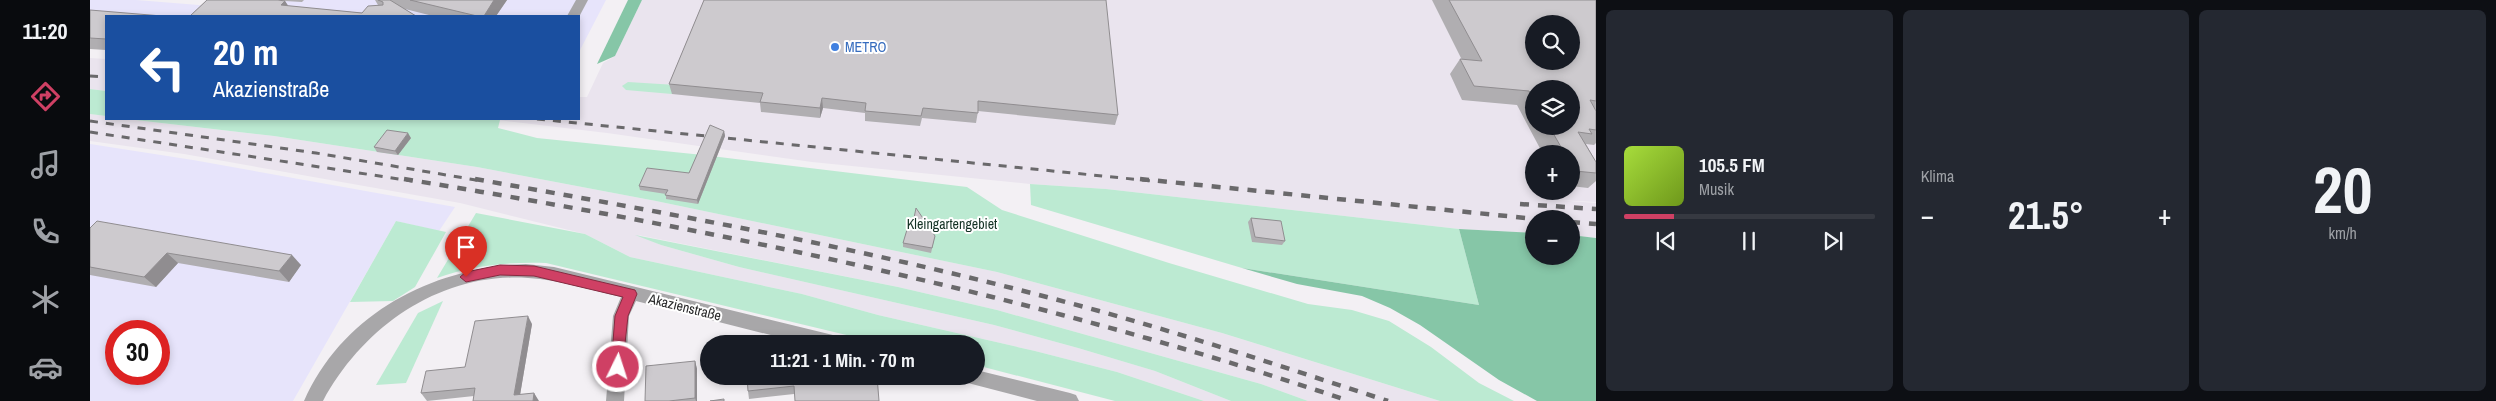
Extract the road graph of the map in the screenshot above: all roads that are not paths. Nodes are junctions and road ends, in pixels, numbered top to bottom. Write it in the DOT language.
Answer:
graph roads {
  1 [pos="582,0"];
  2 [pos="574,15"];
  3 [pos="631,294"];
  4 [pos="800,335"];
  5 [pos="985,383"];
  6 [pos="1008,393"];
  7 [pos="313,401"];
  8 [pos="615,401"];
  9 [pos="1070,401"];
  1 -- 2 [label="street"];
  3 -- 4 [label="street, Akazienstraße"];
  3 -- 7 [label="street, Akazienstraße"];
  3 -- 8 [label="street"];
  5 -- 6 [label="street"];
  6 -- 9 [label="street"];
}
